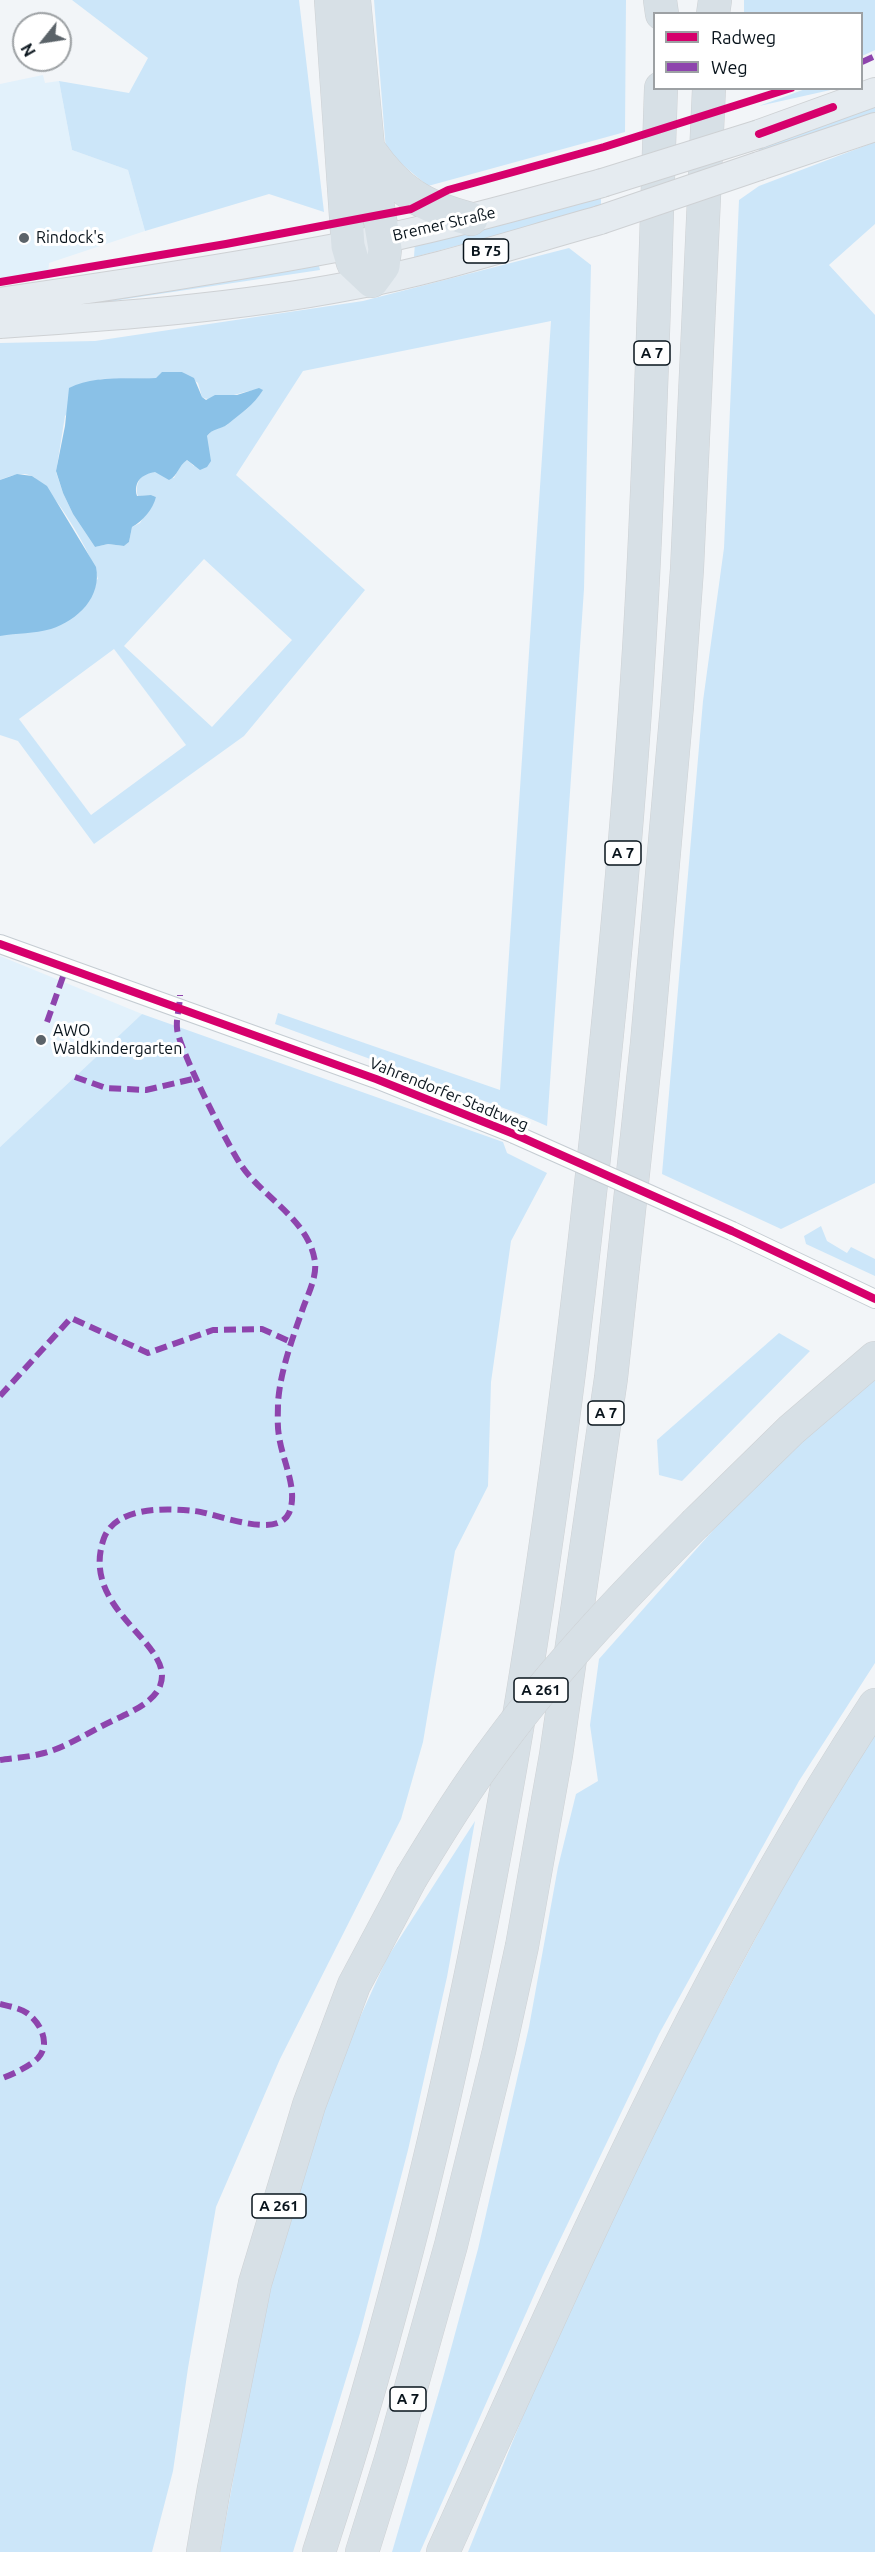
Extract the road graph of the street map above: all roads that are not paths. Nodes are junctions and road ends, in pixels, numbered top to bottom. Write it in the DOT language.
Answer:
graph roads {
  1 [pos="331,0"];
  2 [pos="354,0"];
  3 [pos="661,90"];
  4 [pos="708,90"];
  5 [pos="875,92"];
  6 [pos="875,126"];
  7 [pos="368,147"];
  8 [pos="471,219"];
  9 [pos="384,238"];
  10 [pos="348,246"];
  11 [pos="372,281"];
  12 [pos="0,302"];
  13 [pos="0,324"];
  14 [pos="0,944"];
  15 [pos="875,1299"];
  16 [pos="875,1358"];
  17 [pos="875,1705"];
  18 [pos="203,2552"];
  19 [pos="319,2552"];
  20 [pos="362,2552"];
  21 [pos="443,2552"];
  1 -- 10 [label="highway"];
  2 -- 7 [label="highway"];
  3 -- 19 [label="highway, A 7"];
  4 -- 20 [label="highway, A 7"];
  5 -- 8 [label="main road, Bremer Straße / B 75, bridge"];
  6 -- 11 [label="main road, B 75, bridge"];
  7 -- 8 [label="highway"];
  7 -- 9 [label="highway"];
  8 -- 9 [label="main road, Bremer Straße / B 75"];
  9 -- 10 [label="main road, Bremer Straße / B 75"];
  9 -- 11 [label="highway"];
  10 -- 11 [label="highway"];
  10 -- 12 [label="main road, Bremer Straße / B 75"];
  11 -- 13 [label="main road, B 75"];
  14 -- 15 [label="street, Vahrendorfer Stadtweg, bridge"];
  16 -- 18 [label="highway, A 261, bridge"];
  17 -- 21 [label="highway"];
}
